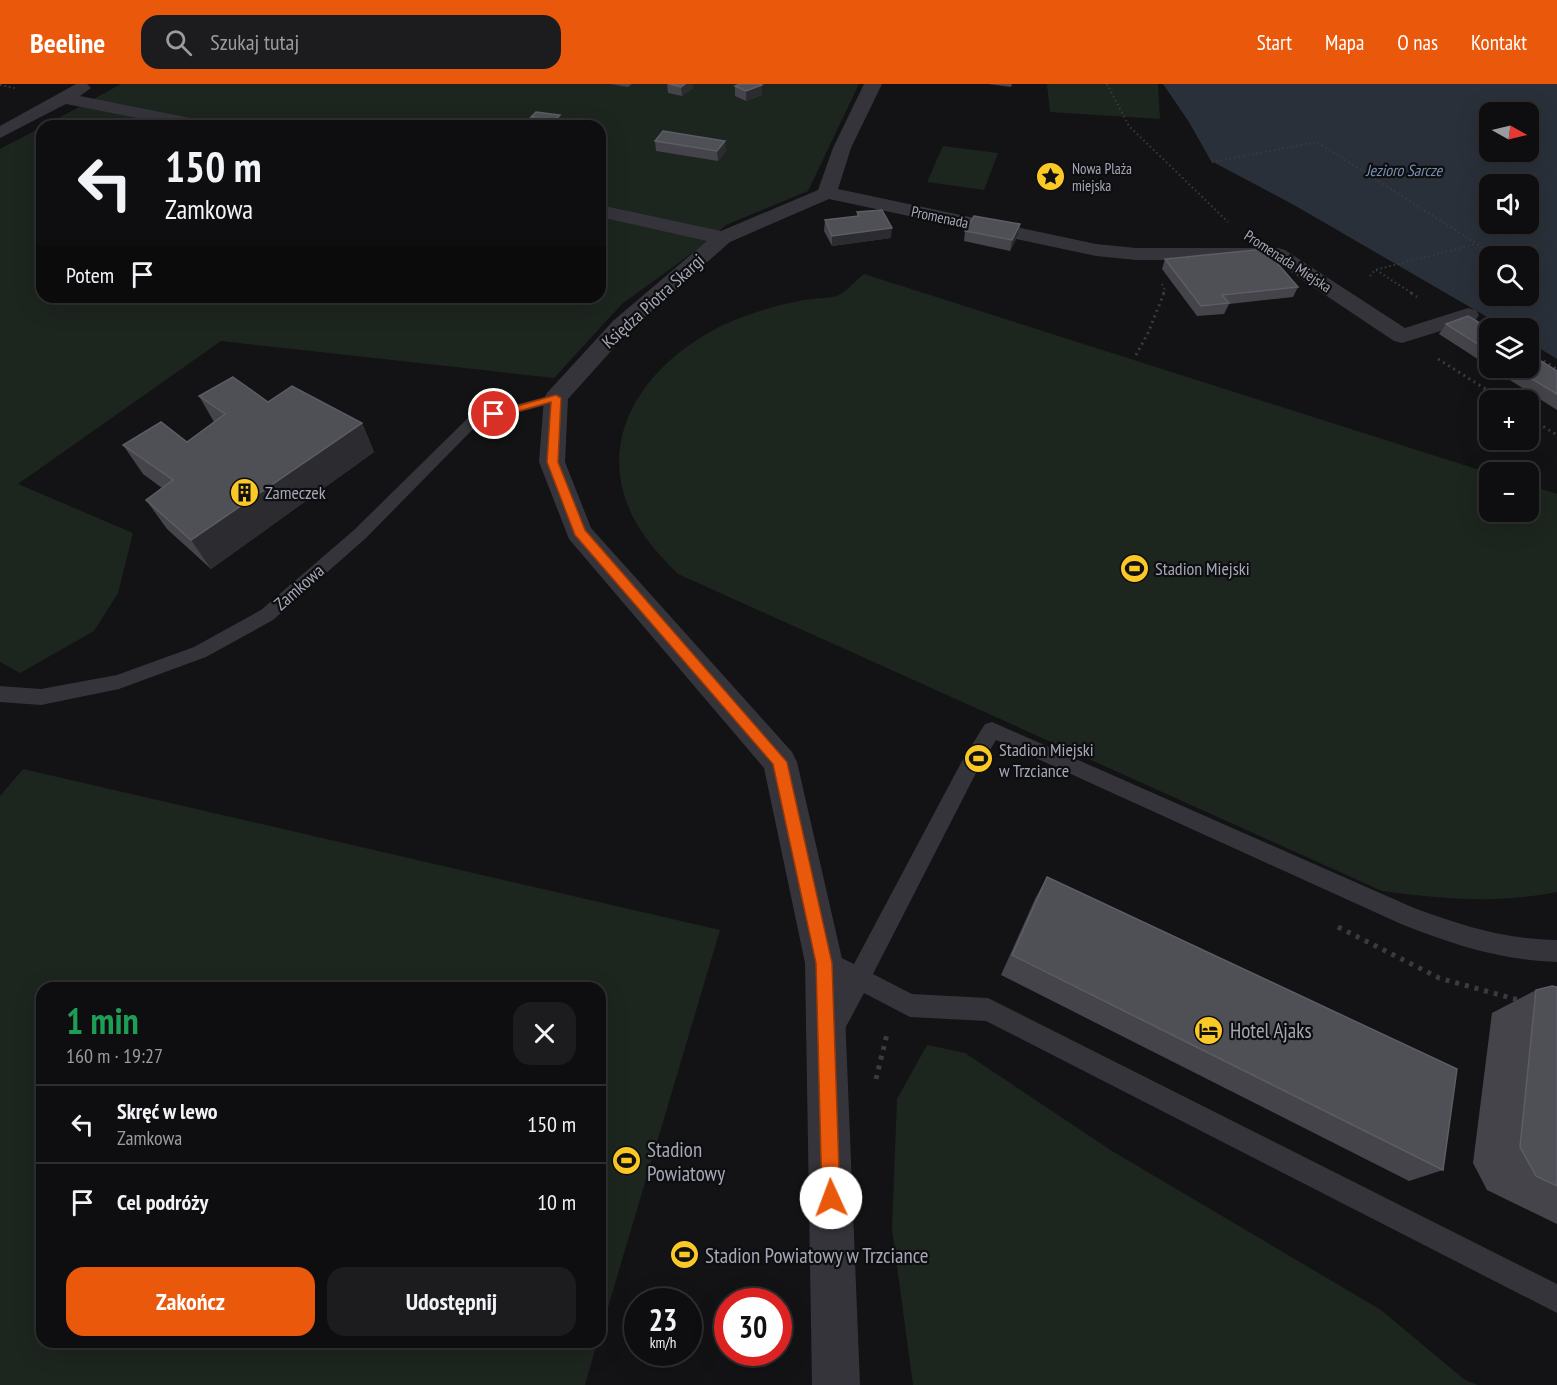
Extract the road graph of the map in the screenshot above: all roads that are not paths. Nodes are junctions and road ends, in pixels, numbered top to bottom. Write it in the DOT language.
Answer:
graph roads {
  1 [pos="89,84"];
  2 [pos="873,84"];
  3 [pos="63,98"];
  4 [pos="175,120"];
  5 [pos="0,133"];
  6 [pos="827,193"];
  7 [pos="606,212"];
  8 [pos="723,238"];
  9 [pos="1278,254"];
  10 [pos="1461,317"];
  11 [pos="556,398"];
  12 [pos="0,694"];
  13 [pos="1557,951"];
  14 [pos="823,960"];
  15 [pos="858,980"];
  16 [pos="826,1041"];
  17 [pos="1557,1299"];
  18 [pos="836,1385"];
  1 -- 3 [label="street"];
  2 -- 6 [label="street"];
  3 -- 4 [label="street"];
  3 -- 5 [label="street"];
  6 -- 8 [label="street, Księdza Piotra Skargi"];
  6 -- 9 [label="street, Promenada"];
  7 -- 8 [label="street, Księdza Piotra Skargi"];
  8 -- 11 [label="street, Księdza Piotra Skargi"];
  9 -- 10 [label="street, Promenada Miejska"];
  11 -- 12 [label="lane, Zamkowa"];
  11 -- 14 [label="street"];
  13 -- 15 [label="lane"];
  14 -- 15 [label="lane"];
  14 -- 16 [label="street"];
  15 -- 16 [label="lane"];
  15 -- 17 [label="lane"];
  16 -- 18 [label="street"];
}
